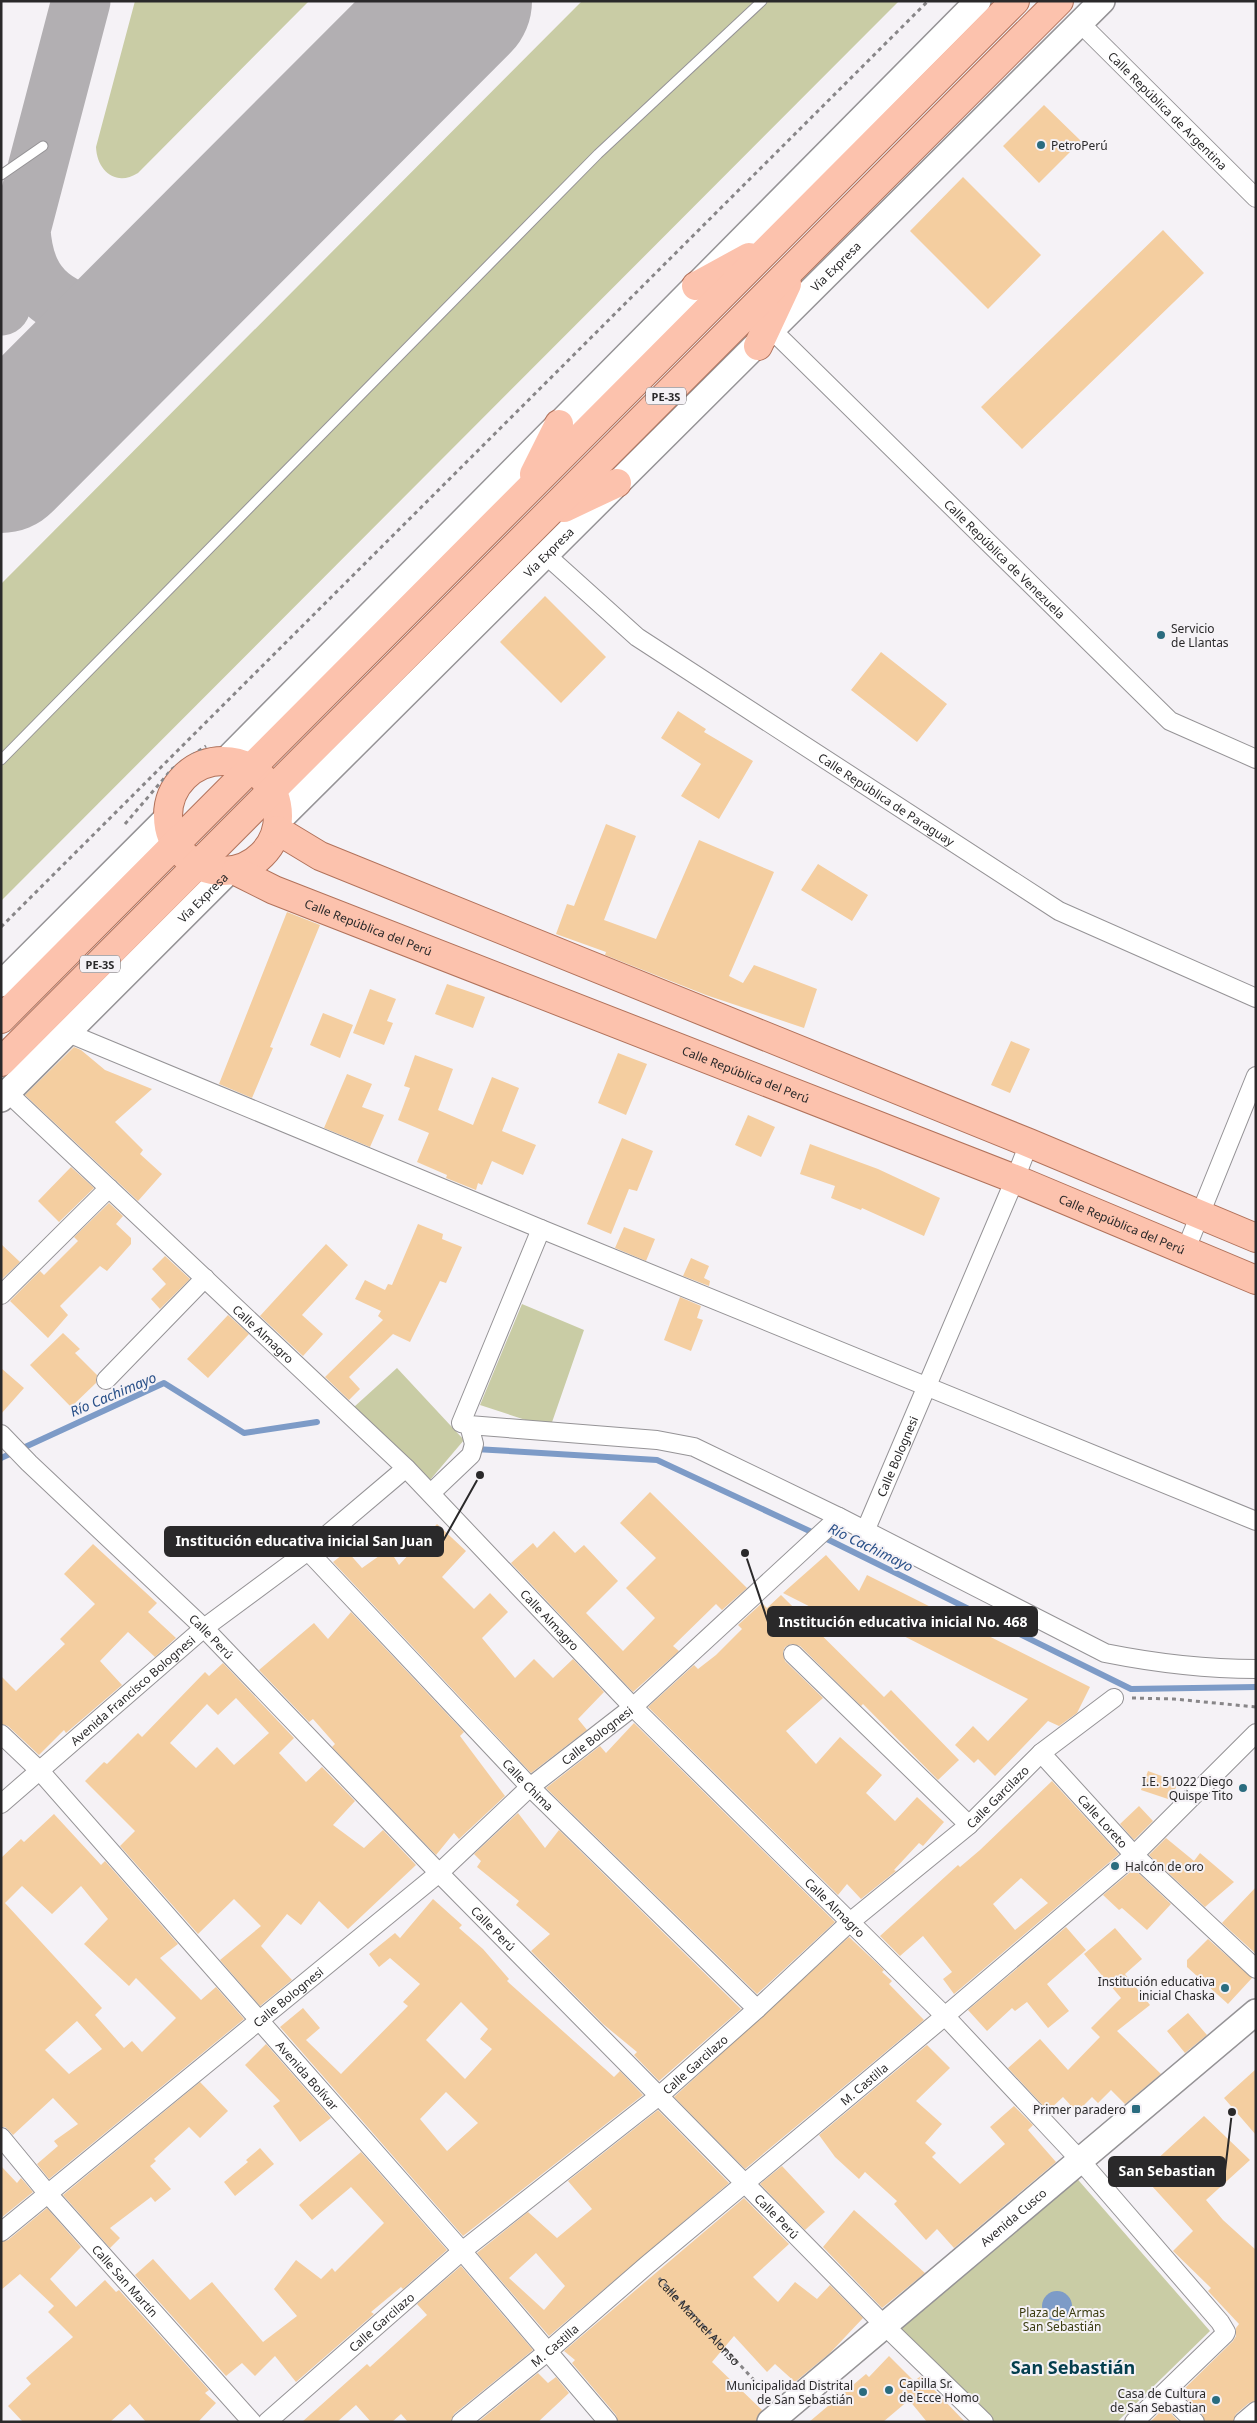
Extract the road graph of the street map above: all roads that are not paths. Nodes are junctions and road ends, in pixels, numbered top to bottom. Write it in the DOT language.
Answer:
graph roads {
  1 [pos="762,1"];
  2 [pos="978,1"];
  3 [pos="1015,1"];
  4 [pos="1059,1"];
  5 [pos="1102,1"];
  6 [pos="1080,23"];
  7 [pos="43,146"];
  8 [pos="1,175"];
  9 [pos="1256,198"];
  10 [pos="774,244"];
  11 [pos="796,266"];
  12 [pos="696,286"];
  13 [pos="765,338"];
  14 [pos="559,424"];
  15 [pos="617,484"];
  16 [pos="523,496"];
  17 [pos="547,516"];
  18 [pos="546,555"];
  19 [pos="1256,759"];
  20 [pos="1,760"];
  21 [pos="225,760"];
  22 [pos="252,768"];
  23 [pos="273,791"];
  24 [pos="167,818"];
  25 [pos="278,825"];
  26 [pos="175,845"];
  27 [pos="198,866"];
  28 [pos="232,871"];
  29 [pos="1,984"];
  30 [pos="1256,998"];
  31 [pos="1,1019"];
  32 [pos="68,1033"];
  33 [pos="1,1062"];
  34 [pos="1256,1076"];
  35 [pos="4,1096"];
  36 [pos="1029,1143"];
  37 [pos="1016,1179"];
  38 [pos="109,1188"];
  39 [pos="1200,1216"];
  40 [pos="541,1229"];
  41 [pos="1256,1238"];
  42 [pos="1186,1249"];
  43 [pos="204,1278"];
  44 [pos="1256,1280"];
  45 [pos="1,1295"];
  46 [pos="106,1380"];
  47 [pos="926,1387"];
  48 [pos="469,1425"];
  49 [pos="4,1437"];
  50 [pos="406,1468"];
  51 [pos="431,1493"];
  52 [pos="835,1522"];
  53 [pos="1256,1522"];
  54 [pos="866,1529"];
  55 [pos="308,1551"];
  56 [pos="204,1628"];
  57 [pos="793,1654"];
  58 [pos="1256,1669"];
  59 [pos="1114,1698"];
  60 [pos="633,1707"];
  61 [pos="1256,1733"];
  62 [pos="1,1734"];
  63 [pos="1041,1753"];
  64 [pos="40,1771"];
  65 [pos="530,1787"];
  66 [pos="1,1804"];
  67 [pos="969,1825"];
  68 [pos="1134,1854"];
  69 [pos="439,1873"];
  70 [pos="850,1922"];
  71 [pos="1256,1969"];
  72 [pos="757,2009"];
  73 [pos="1256,2012"];
  74 [pos="946,2016"];
  75 [pos="258,2022"];
  76 [pos="659,2096"];
  77 [pos="1,2137"];
  78 [pos="1080,2160"];
  79 [pos="745,2183"];
  80 [pos="48,2194"];
  81 [pos="1,2232"];
  82 [pos="462,2251"];
  83 [pos="884,2325"];
  84 [pos="547,2352"];
  85 [pos="1165,2393"];
  86 [pos="1256,2411"];
  87 [pos="782,2418"];
  88 [pos="252,2422"];
  89 [pos="267,2422"];
  90 [pos="461,2422"];
  91 [pos="608,2422"];
  92 [pos="984,2422"];
  93 [pos="1134,2422"];
  94 [pos="1195,2422"];
  95 [pos="1243,2422"];
  1 -- 20 [label="lane"];
  2 -- 12 [label="main road"];
  3 -- 10 [label="main road, PE-3S"];
  4 -- 11 [label="main road, Vía Expresa / PE-3S"];
  5 -- 6 [label="main road, Vía Expresa / PE-3S"];
  6 -- 9 [label="street, Calle República de Argentina"];
  6 -- 13 [label="main road, Vía Expresa / PE-3S"];
  7 -- 8 [label="lane"];
  10 -- 12 [label="main road"];
  10 -- 16 [label="main road, PE-3S"];
  11 -- 13 [label="main road"];
  11 -- 17 [label="main road, Vía Expresa / PE-3S"];
  12 -- 14 [label="main road"];
  13 -- 15 [label="main road, Vía Expresa / PE-3S"];
  13 -- 19 [label="street, Calle República de Venezuela"];
  14 -- 16 [label="main road"];
  14 -- 21 [label="main road"];
  15 -- 17 [label="main road"];
  15 -- 18 [label="main road, Vía Expresa / PE-3S"];
  16 -- 22 [label="main road, PE-3S"];
  17 -- 23 [label="main road, Vía Expresa / PE-3S"];
  18 -- 25 [label="main road, Vía Expresa / PE-3S"];
  18 -- 30 [label="street, Calle República de Paraguay"];
  21 -- 22 [label="main road"];
  21 -- 24 [label="main road"];
  22 -- 23 [label="main road"];
  22 -- 26 [label="main road, PE-3S"];
  23 -- 25 [label="main road"];
  23 -- 27 [label="main road, Vía Expresa / PE-3S"];
  24 -- 26 [label="main road"];
  24 -- 29 [label="main road"];
  25 -- 28 [label="main road, Vía Expresa / PE-3S"];
  25 -- 36 [label="main road"];
  26 -- 27 [label="main road"];
  26 -- 31 [label="main road, PE-3S"];
  27 -- 28 [label="main road, Calle República del Perú"];
  27 -- 33 [label="main road, Vía Expresa / PE-3S"];
  28 -- 32 [label="main road, Vía Expresa / PE-3S"];
  28 -- 37 [label="main road, Calle República del Perú"];
  32 -- 35 [label="main road, Vía Expresa / PE-3S"];
  32 -- 40 [label="street"];
  34 -- 39 [label="street"];
  35 -- 38 [label="street, Calle Almagro"];
  36 -- 37 [label="street, Calle Bolognesi"];
  36 -- 39 [label="main road"];
  37 -- 42 [label="main road, Calle República del Perú"];
  37 -- 47 [label="street, Calle Bolognesi"];
  38 -- 43 [label="street, Calle Almagro"];
  38 -- 45 [label="street"];
  39 -- 41 [label="main road"];
  39 -- 42 [label="street"];
  40 -- 47 [label="street"];
  40 -- 48 [label="street"];
  42 -- 44 [label="main road, Calle República del Perú"];
  43 -- 46 [label="street"];
  43 -- 50 [label="street, Calle Almagro"];
  47 -- 53 [label="street"];
  47 -- 54 [label="street, Calle Bolognesi"];
  48 -- 51 [label="street"];
  48 -- 52 [label="street"];
  49 -- 56 [label="street, Calle Perú"];
  50 -- 51 [label="street, Calle Almagro"];
  50 -- 55 [label="street, Avenida Francisco Bolognesi"];
  51 -- 60 [label="street, Calle Almagro"];
  52 -- 54 [label="street"];
  52 -- 60 [label="street, Calle Bolognesi"];
  54 -- 58 [label="street"];
  55 -- 56 [label="street, Avenida Francisco Bolognesi"];
  55 -- 65 [label="street, Calle Chima"];
  56 -- 64 [label="street, Avenida Francisco Bolognesi"];
  56 -- 69 [label="street, Calle Perú"];
  57 -- 67 [label="street"];
  59 -- 63 [label="street, Calle Garcilazo"];
  60 -- 65 [label="street, Calle Bolognesi"];
  60 -- 70 [label="street, Calle Almagro"];
  61 -- 68 [label="street, M. Castilla"];
  62 -- 64 [label="street, Avenida Bolívar"];
  63 -- 67 [label="street, Calle Garcilazo"];
  63 -- 68 [label="street, Calle Loreto"];
  64 -- 66 [label="street, Avenida Francisco Bolognesi"];
  64 -- 75 [label="street, Avenida Bolívar"];
  65 -- 69 [label="street, Calle Bolognesi"];
  65 -- 72 [label="street, Calle Chima"];
  67 -- 70 [label="street, Calle Garcilazo"];
  68 -- 71 [label="street, Calle Loreto"];
  68 -- 74 [label="street, M. Castilla"];
  69 -- 75 [label="street, Calle Bolognesi"];
  69 -- 76 [label="street, Calle Perú"];
  70 -- 72 [label="street, Calle Garcilazo"];
  70 -- 74 [label="street, Calle Almagro"];
  72 -- 76 [label="street, Calle Garcilazo"];
  73 -- 78 [label="main road, Avenida Cusco"];
  74 -- 78 [label="street, Calle Almagro"];
  74 -- 79 [label="street, M. Castilla"];
  75 -- 80 [label="street, Calle Bolognesi"];
  75 -- 82 [label="street, Avenida Bolívar"];
  76 -- 79 [label="street, Calle Perú"];
  76 -- 82 [label="street, Calle Garcilazo"];
  77 -- 80 [label="street, Calle San Martín"];
  78 -- 83 [label="main road, Avenida Cusco"];
  78 -- 85 [label="street, Calle Almagro"];
  79 -- 83 [label="street, Calle Perú"];
  79 -- 84 [label="street, M. Castilla"];
  80 -- 81 [label="street, Calle Bolognesi"];
  80 -- 88 [label="street, Calle San Martín"];
  82 -- 84 [label="street, Avenida Bolívar"];
  82 -- 89 [label="street, Calle Garcilazo"];
  83 -- 87 [label="main road, Avenida Cusco"];
  83 -- 92 [label="street, Calle Perú"];
  84 -- 90 [label="street, M. Castilla"];
  84 -- 91 [label="street, Avenida Bolívar"];
  85 -- 93 [label="street"];
  85 -- 94 [label="street"];
  86 -- 95 [label="street"];
}
